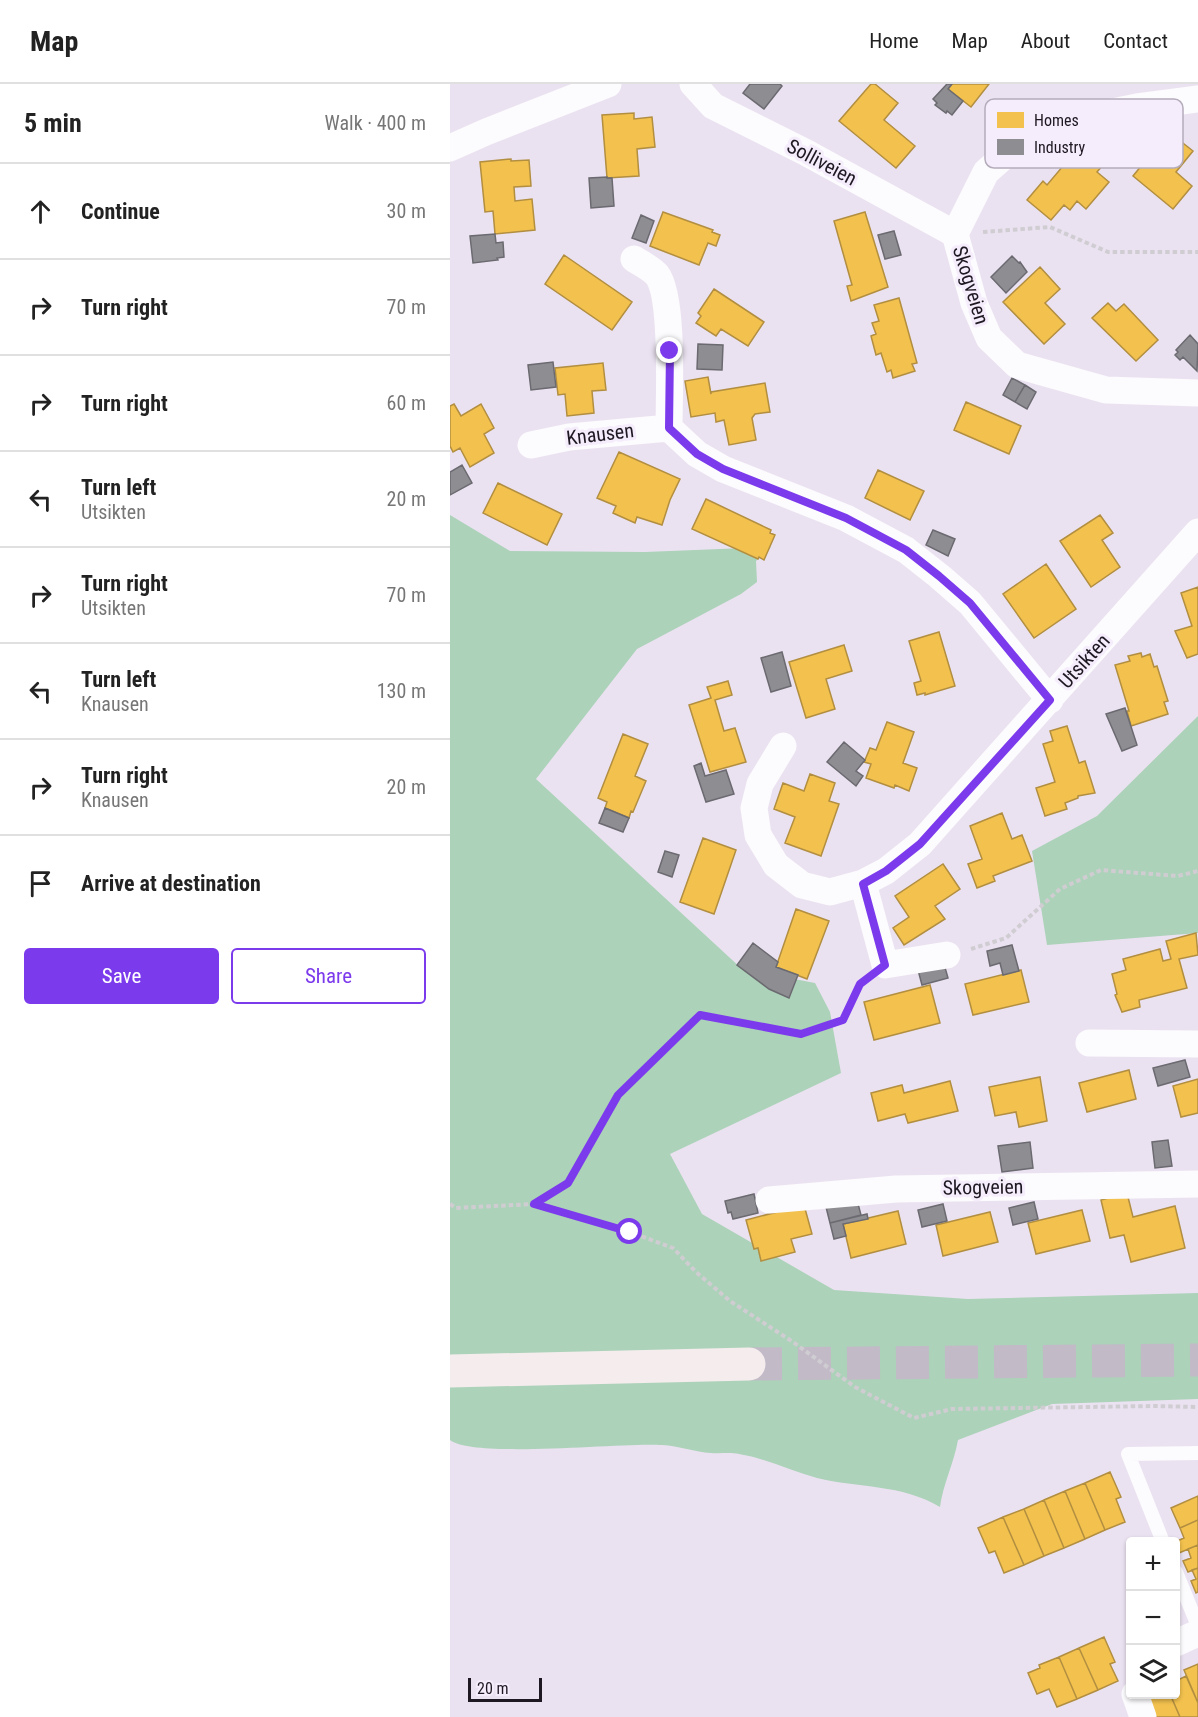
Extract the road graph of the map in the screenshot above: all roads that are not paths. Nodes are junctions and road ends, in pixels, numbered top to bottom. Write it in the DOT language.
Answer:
graph roads {
  1 [pos="608,84"];
  2 [pos="693,84"];
  3 [pos="1198,99"];
  4 [pos="1183,101"];
  5 [pos="450,148"];
  6 [pos="991,168"];
  7 [pos="956,234"];
  8 [pos="634,259"];
  9 [pos="1198,393"];
  10 [pos="669,428"];
  11 [pos="531,445"];
  12 [pos="1198,532"];
  13 [pos="1050,700"];
  14 [pos="783,746"];
  15 [pos="863,884"];
  16 [pos="947,955"];
  17 [pos="1089,1042"];
  18 [pos="1198,1044"];
  19 [pos="1198,1184"];
  20 [pos="769,1200"];
  21 [pos="749,1364"];
  22 [pos="450,1371"];
  23 [pos="1198,1453"];
  24 [pos="1161,1537"];
  25 [pos="1180,1582"];
  26 [pos="1198,1626"];
  27 [pos="1198,1633"];
  28 [pos="1180,1641"];
  29 [pos="1136,1699"];
  30 [pos="1143,1717"];
  1 -- 5 [label="street"];
  2 -- 7 [label="street, Solliveien"];
  3 -- 4 [label="street, Skogveien"];
  6 -- 7 [label="street, Skogveien"];
  7 -- 9 [label="street, Skogveien"];
  8 -- 10 [label="street"];
  10 -- 11 [label="street, Knausen"];
  10 -- 13 [label="street"];
  12 -- 13 [label="street, Utsikten"];
  13 -- 15 [label="street, Utsikten"];
  14 -- 15 [label="street, Utsikten"];
  15 -- 16 [label="street"];
  17 -- 18 [label="street"];
  19 -- 20 [label="street, Skogveien"];
  21 -- 22 [label="main road"];
  23 -- 24 [label="lane"];
  25 -- 26 [label="lane"];
  27 -- 28 [label="street"];
  29 -- 30 [label="street"];
}
